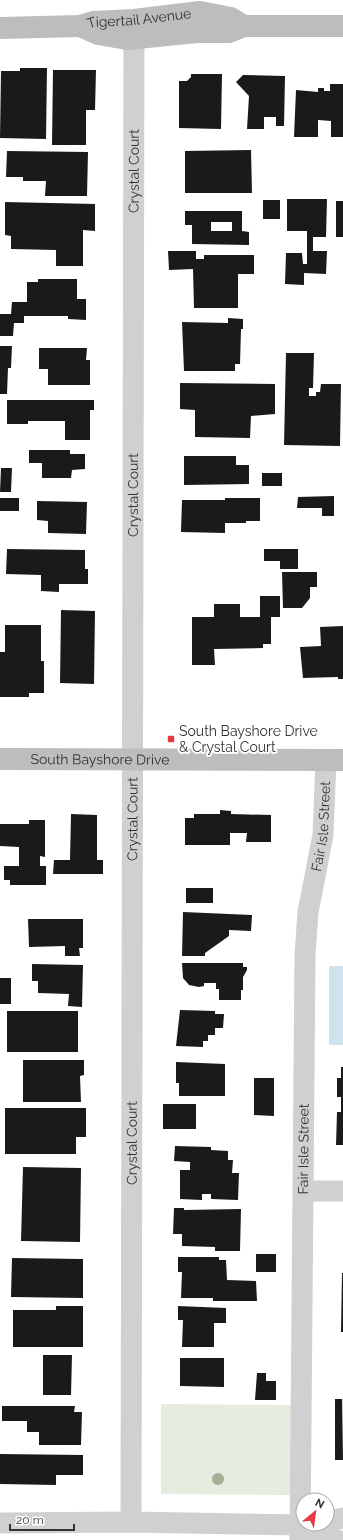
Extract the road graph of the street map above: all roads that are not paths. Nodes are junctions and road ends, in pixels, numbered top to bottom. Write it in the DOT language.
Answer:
graph roads {
  1 [pos="182,15"];
  2 [pos="343,26"];
  3 [pos="0,28"];
  4 [pos="134,29"];
  5 [pos="0,759"];
  6 [pos="133,760"];
  7 [pos="335,760"];
  8 [pos="303,1191"];
  9 [pos="343,1191"];
  10 [pos="304,1492"];
  11 [pos="131,1522"];
  12 [pos="0,1523"];
  13 [pos="295,1530"];
  14 [pos="311,1532"];
  15 [pos="337,1540"];
  1 -- 2 [label="street, Tigertail Avenue"];
  1 -- 4 [label="street, Tigertail Avenue"];
  3 -- 4 [label="street, Tigertail Avenue"];
  4 -- 6 [label="street, Crystal Court"];
  5 -- 6 [label="street, South Bayshore Drive"];
  6 -- 7 [label="street, South Bayshore Drive"];
  6 -- 11 [label="street, Crystal Court"];
  7 -- 8 [label="street, Fair Isle Street"];
  8 -- 9 [label="street"];
  8 -- 10 [label="street, Fair Isle Street"];
  11 -- 12 [label="street"];
  11 -- 13 [label="street"];
  14 -- 15 [label="street"];
}
